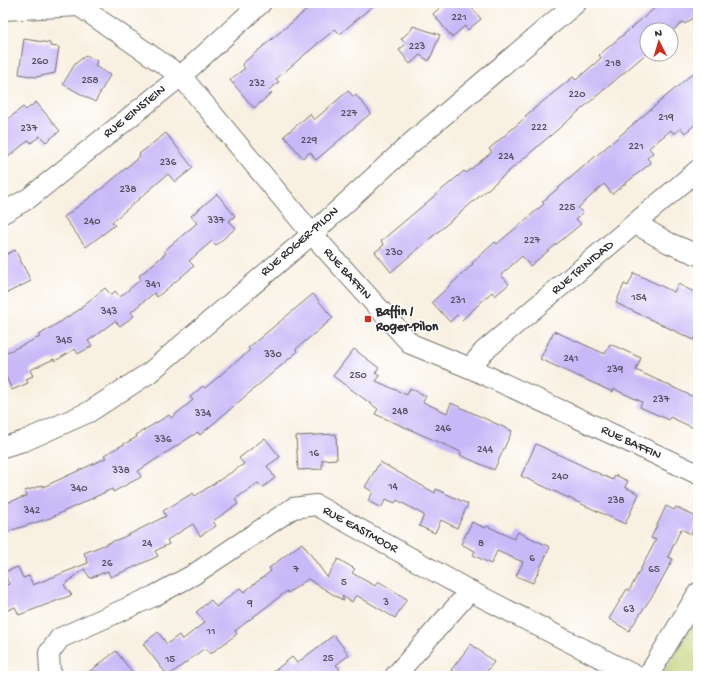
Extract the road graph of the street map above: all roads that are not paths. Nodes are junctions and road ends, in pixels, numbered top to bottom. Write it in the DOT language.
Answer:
graph roads {
  1 [pos="261,3"];
  2 [pos="576,3"];
  3 [pos="3,10"];
  4 [pos="181,76"];
  5 [pos="698,170"];
  6 [pos="3,213"];
  7 [pos="636,224"];
  8 [pos="312,234"];
  9 [pos="698,255"];
  10 [pos="470,368"];
  11 [pos="3,447"];
  12 [pos="698,474"];
  13 [pos="470,591"];
  14 [pos="698,592"];
  15 [pos="53,676"];
  16 [pos="395,676"];
  17 [pos="636,676"];
  18 [pos="648,676"];
  1 -- 4 [label="street, RUE EINSTEIN"];
  2 -- 8 [label="street, RUE ROGER-PILON"];
  3 -- 4 [label="street, RUE BAFFIN"];
  4 -- 6 [label="street, RUE EINSTEIN"];
  4 -- 8 [label="street, RUE BAFFIN"];
  5 -- 7 [label="street, RUE TRINIDAD"];
  7 -- 9 [label="street"];
  7 -- 10 [label="street, RUE TRINIDAD"];
  8 -- 10 [label="street, RUE BAFFIN"];
  8 -- 11 [label="street, RUE ROGER-PILON"];
  10 -- 12 [label="street, RUE BAFFIN"];
  13 -- 15 [label="street, RUE EASTMOOR"];
  13 -- 16 [label="street"];
  13 -- 17 [label="street, RUE EASTMOOR"];
  14 -- 18 [label="street"];
}
